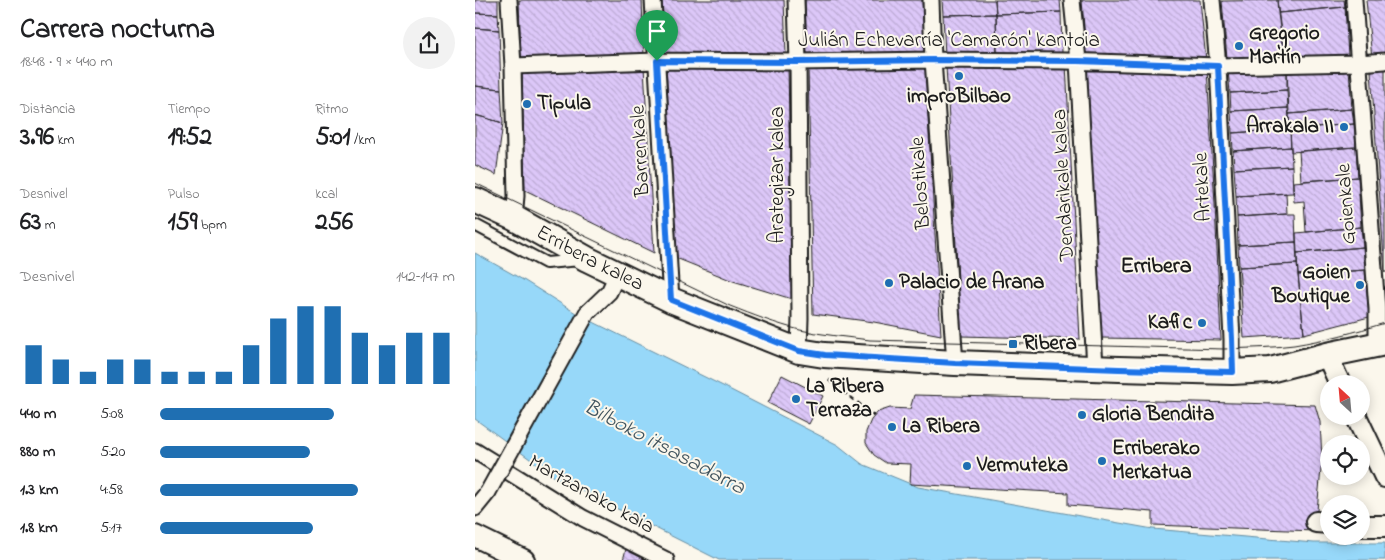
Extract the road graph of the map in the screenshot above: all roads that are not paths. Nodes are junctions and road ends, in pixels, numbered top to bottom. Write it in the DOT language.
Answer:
graph roads {
  1 [pos="509,0"];
  2 [pos="653,0"];
  3 [pos="796,0"];
  4 [pos="931,0"];
  5 [pos="1072,0"];
  6 [pos="1212,0"];
  7 [pos="1354,0"];
  8 [pos="933,60"];
  9 [pos="657,61"];
  10 [pos="1078,61"];
  11 [pos="1385,61"];
  12 [pos="799,62"];
  13 [pos="1359,63"];
  14 [pos="513,66"];
  15 [pos="1218,66"];
  16 [pos="475,200"];
  17 [pos="515,218"];
  18 [pos="475,225"];
  19 [pos="587,259"];
  20 [pos="617,275"];
  21 [pos="671,300"];
  22 [pos="1381,344"];
  23 [pos="799,351"];
  24 [pos="1327,355"];
  25 [pos="955,363"];
  26 [pos="1095,368"];
  27 [pos="1233,372"];
  28 [pos="1336,375"];
  29 [pos="1360,425"];
  30 [pos="475,451"];
  31 [pos="1385,477"];
  32 [pos="475,508"];
  33 [pos="1370,526"];
  34 [pos="1385,526"];
  35 [pos="475,536"];
  36 [pos="524,560"];
  37 [pos="666,560"];
  1 -- 14 [label="street"];
  2 -- 9 [label="street, Barrenkale"];
  3 -- 12 [label="street, Arategizar kalea"];
  4 -- 8 [label="street, Belostikale"];
  5 -- 10 [label="street, Dendarikale kalea"];
  6 -- 15 [label="street, Artekale"];
  7 -- 13 [label="street, Goienkale"];
  8 -- 10 [label="street, Julián Echevarría 'Camarón' kantoia"];
  8 -- 12 [label="street, Julián Echevarría 'Camarón' kantoia"];
  8 -- 25 [label="street, Belostikale"];
  9 -- 12 [label="street, Julián Echevarría 'Camarón' kantoia"];
  9 -- 14 [label="street, Julián Echevarría 'Camarón' kantoia"];
  9 -- 21 [label="street, Barrenkale"];
  10 -- 15 [label="street, Julián Echevarría 'Camarón' kantoia"];
  10 -- 26 [label="street, Dendarikale kalea"];
  11 -- 13 [label="street, Julián Echevarría 'Camarón' kantoia"];
  12 -- 23 [label="street, Arategizar kalea"];
  13 -- 15 [label="street, Julián Echevarría 'Camarón' kantoia"];
  13 -- 22 [label="street, Goienkale"];
  14 -- 17 [label="street"];
  15 -- 27 [label="street, Artekale"];
  16 -- 17 [label="street, Erribera kalea"];
  17 -- 19 [label="street, Erribera kalea"];
  18 -- 19 [label="lane"];
  19 -- 20 [label="street, Erribera kalea"];
  20 -- 21 [label="street, Erribera kalea"];
  20 -- 32 [label="street, bridge"];
  21 -- 23 [label="street, Erribera kalea"];
  22 -- 24 [label="street, Erribera kalea"];
  23 -- 25 [label="street, Erribera kalea"];
  24 -- 27 [label="street, Erribera kalea"];
  24 -- 28 [label="street"];
  25 -- 26 [label="street, Erribera kalea"];
  26 -- 27 [label="street, Erribera kalea"];
  29 -- 31 [label="street"];
  30 -- 37 [label="street, Martzanako kaia"];
  33 -- 34 [label="street"];
  35 -- 36 [label="street"];
}
